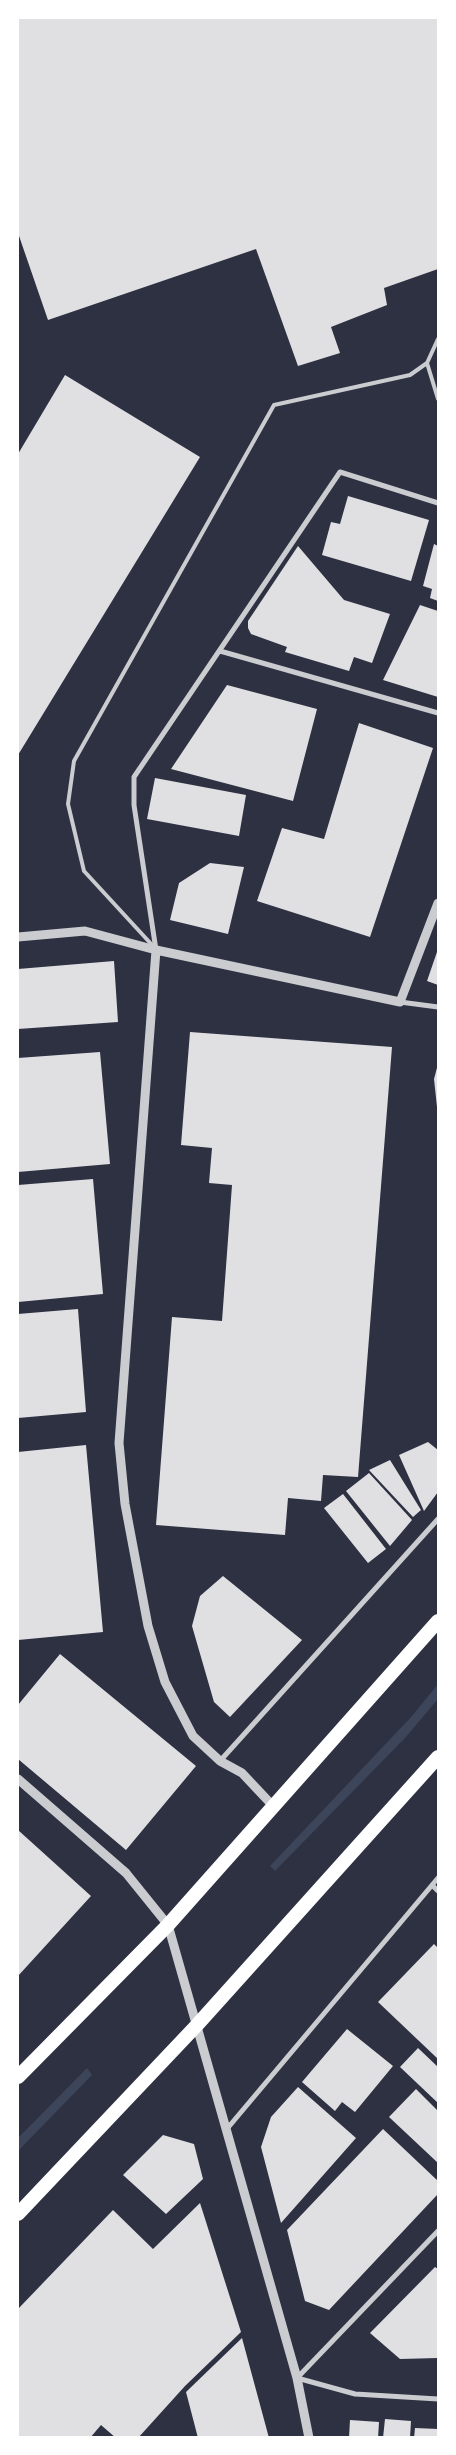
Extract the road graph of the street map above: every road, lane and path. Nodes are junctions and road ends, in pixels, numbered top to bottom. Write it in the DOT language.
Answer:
graph roads {
  1 [pos="438,339"];
  2 [pos="428,363"];
  3 [pos="437,390"];
  4 [pos="438,399"];
  5 [pos="438,503"];
  6 [pos="220,651"];
  7 [pos="438,713"];
  8 [pos="438,903"];
  9 [pos="18,937"];
  10 [pos="156,950"];
  11 [pos="400,1002"];
  12 [pos="438,1007"];
  13 [pos="438,1519"];
  14 [pos="438,1621"];
  15 [pos="438,1757"];
  16 [pos="220,1761"];
  17 [pos="18,1779"];
  18 [pos="273,1806"];
  19 [pos="438,1878"];
  20 [pos="432,1885"];
  21 [pos="438,1891"];
  22 [pos="168,1925"];
  23 [pos="197,2025"];
  24 [pos="18,2077"];
  25 [pos="226,2130"];
  26 [pos="18,2214"];
  27 [pos="438,2231"];
  28 [pos="297,2378"];
  29 [pos="438,2399"];
  30 [pos="310,2438"];
  1 -- 2 [label="lane"];
  2 -- 3 [label="lane"];
  2 -- 10 [label="lane"];
  3 -- 4 [label="lane"];
  5 -- 6 [label="street"];
  6 -- 7 [label="street"];
  6 -- 10 [label="street"];
  8 -- 11 [label="street"];
  9 -- 10 [label="street"];
  10 -- 11 [label="street"];
  10 -- 16 [label="street"];
  11 -- 12 [label="street"];
  13 -- 16 [label="street"];
  14 -- 18 [label="highway"];
  15 -- 23 [label="highway"];
  16 -- 18 [label="street"];
  17 -- 22 [label="street"];
  18 -- 22 [label="highway"];
  19 -- 20 [label="street"];
  20 -- 21 [label="street"];
  20 -- 25 [label="street"];
  22 -- 23 [label="street"];
  22 -- 24 [label="highway"];
  23 -- 25 [label="street"];
  23 -- 26 [label="highway"];
  25 -- 28 [label="street"];
  27 -- 28 [label="street"];
  28 -- 29 [label="street"];
  28 -- 30 [label="street"];
}
